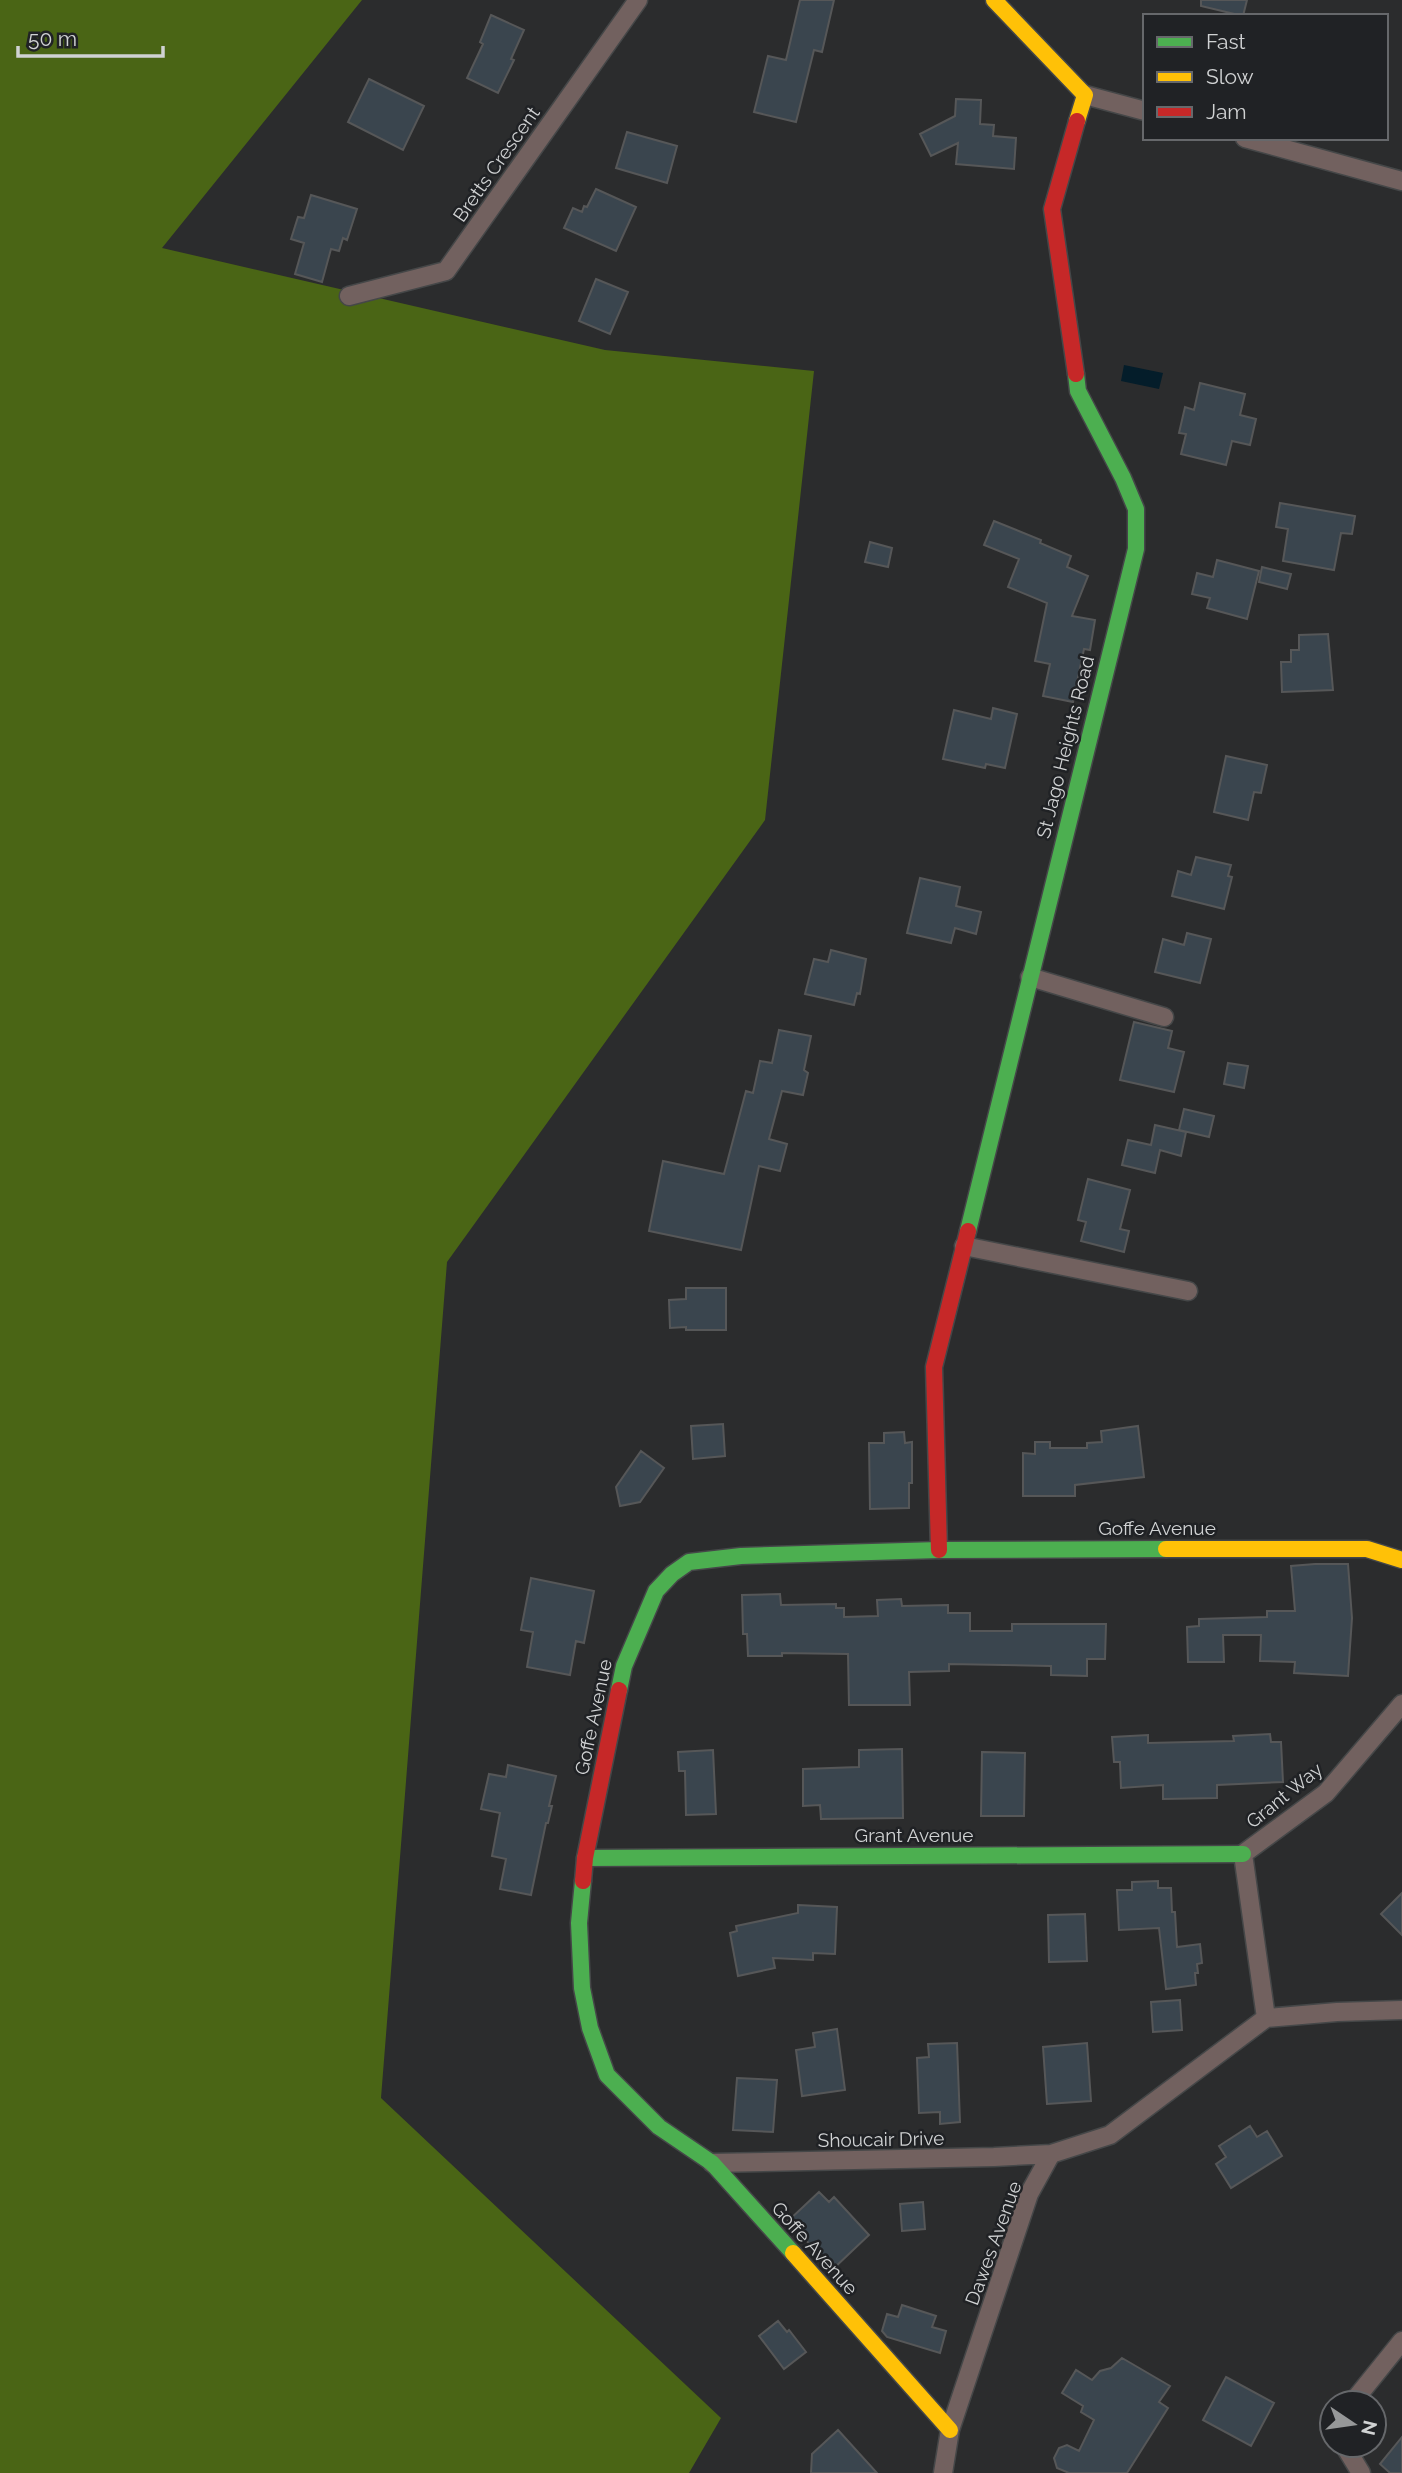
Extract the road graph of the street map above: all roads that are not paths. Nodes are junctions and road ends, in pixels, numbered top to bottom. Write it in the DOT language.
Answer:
graph roads {
  1 [pos="638,0"];
  2 [pos="994,0"];
  3 [pos="1086,95"];
  4 [pos="1143,110"];
  5 [pos="1252,140"];
  6 [pos="1402,181"];
  7 [pos="349,296"];
  8 [pos="1030,977"];
  9 [pos="1164,1017"];
  10 [pos="964,1246"];
  11 [pos="1188,1292"];
  12 [pos="939,1550"];
  13 [pos="1402,1560"];
  14 [pos="1402,1704"];
  15 [pos="1243,1854"];
  16 [pos="585,1858"];
  17 [pos="1402,2011"];
  18 [pos="1266,2018"];
  19 [pos="1051,2154"];
  20 [pos="712,2163"];
  21 [pos="1402,2341"];
  22 [pos="1363,2389"];
  23 [pos="950,2430"];
  24 [pos="943,2473"];
  1 -- 7 [label="street, Bretts Crescent"];
  2 -- 3 [label="street"];
  3 -- 4 [label="street"];
  3 -- 8 [label="street, St Jago Heights Road"];
  5 -- 6 [label="street"];
  8 -- 9 [label="street"];
  8 -- 10 [label="street, St Jago Heights Road"];
  10 -- 11 [label="street"];
  10 -- 12 [label="street, St Jago Heights Road"];
  12 -- 13 [label="street, Goffe Avenue"];
  12 -- 16 [label="street, Goffe Avenue"];
  14 -- 15 [label="street, Grant Way"];
  15 -- 16 [label="street, Grant Avenue"];
  15 -- 18 [label="street, Grant Way"];
  16 -- 20 [label="street, Goffe Avenue"];
  17 -- 18 [label="street"];
  18 -- 19 [label="street"];
  19 -- 20 [label="street, Shoucair Drive"];
  19 -- 23 [label="street, Dawes Avenue"];
  20 -- 23 [label="street, Goffe Avenue"];
  21 -- 22 [label="street"];
  23 -- 24 [label="street, Dawes Avenue"];
}
